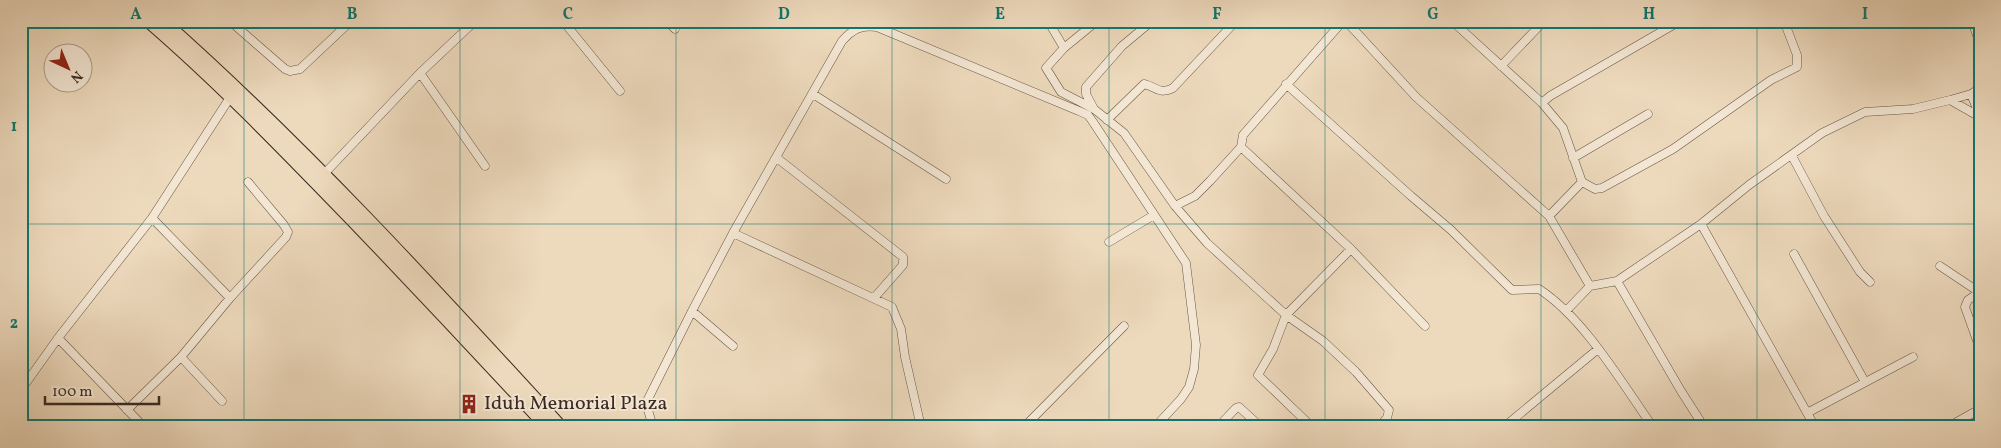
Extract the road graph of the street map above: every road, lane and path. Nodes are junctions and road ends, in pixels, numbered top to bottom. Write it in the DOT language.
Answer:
graph roads {
  1 [pos="148,21"];
  2 [pos="163,21"];
  3 [pos="230,21"];
  4 [pos="351,21"];
  5 [pos="475,21"];
  6 [pos="563,21"];
  7 [pos="668,21"];
  8 [pos="1048,21"];
  9 [pos="1096,21"];
  10 [pos="1152,21"];
  11 [pos="1236,21"];
  12 [pos="1344,21"];
  13 [pos="1452,21"];
  14 [pos="1544,21"];
  15 [pos="1680,21"];
  16 [pos="1784,21"];
  17 [pos="1972,21"];
  18 [pos="675,29"];
  19 [pos="1980,44"];
  20 [pos="1064,48"];
  21 [pos="1501,66"];
  22 [pos="420,73"];
  23 [pos="1286,84"];
  24 [pos="1980,88"];
  25 [pos="620,91"];
  26 [pos="813,94"];
  27 [pos="1971,94"];
  28 [pos="231,96"];
  29 [pos="1950,100"];
  30 [pos="1542,103"];
  31 [pos="1094,109"];
  32 [pos="1648,114"];
  33 [pos="1980,117"];
  34 [pos="1107,120"];
  35 [pos="1240,147"];
  36 [pos="1792,156"];
  37 [pos="777,158"];
  38 [pos="1573,158"];
  39 [pos="485,166"];
  40 [pos="324,174"];
  41 [pos="946,179"];
  42 [pos="248,182"];
  43 [pos="1582,182"];
  44 [pos="1176,206"];
  45 [pos="1154,215"];
  46 [pos="1549,216"];
  47 [pos="152,218"];
  48 [pos="1701,224"];
  49 [pos="733,233"];
  50 [pos="1109,242"];
  51 [pos="1351,249"];
  52 [pos="1794,254"];
  53 [pos="1940,266"];
  54 [pos="1617,281"];
  55 [pos="1870,282"];
  56 [pos="1590,286"];
  57 [pos="1979,292"];
  58 [pos="230,298"];
  59 [pos="874,298"];
  60 [pos="692,311"];
  61 [pos="1566,311"];
  62 [pos="1286,315"];
  63 [pos="1124,326"];
  64 [pos="1425,326"];
  65 [pos="58,338"];
  66 [pos="733,346"];
  67 [pos="1598,349"];
  68 [pos="1980,349"];
  69 [pos="181,357"];
  70 [pos="1913,357"];
  71 [pos="511,380"];
  72 [pos="1865,382"];
  73 [pos="21,390"];
  74 [pos="222,401"];
  75 [pos="1980,409"];
  76 [pos="127,410"];
  77 [pos="1807,413"];
  78 [pos="144,427"];
  79 [pos="547,427"];
  80 [pos="561,427"];
  81 [pos="653,427"];
  82 [pos="921,427"];
  83 [pos="1024,427"];
  84 [pos="1155,427"];
  85 [pos="1218,427"];
  86 [pos="1261,427"];
  87 [pos="1312,427"];
  88 [pos="1379,427"];
  89 [pos="1504,427"];
  90 [pos="1653,427"];
  91 [pos="1704,427"];
  92 [pos="1815,427"];
  93 [pos="1948,427"];
  1 -- 28 [label="highway"];
  2 -- 40 [label="highway"];
  3 -- 4 [label="street"];
  5 -- 22 [label="street"];
  6 -- 25 [label="street"];
  7 -- 18 [label="street"];
  8 -- 20 [label="street"];
  9 -- 20 [label="street"];
  10 -- 31 [label="street"];
  11 -- 34 [label="street"];
  12 -- 23 [label="street"];
  12 -- 46 [label="street"];
  13 -- 21 [label="street"];
  14 -- 21 [label="street"];
  15 -- 30 [label="street"];
  16 -- 43 [label="street"];
  17 -- 19 [label="street"];
  20 -- 31 [label="street"];
  21 -- 30 [label="street"];
  22 -- 39 [label="street"];
  22 -- 40 [label="street"];
  23 -- 35 [label="street"];
  23 -- 61 [label="street"];
  24 -- 27 [label="street"];
  26 -- 37 [label="street"];
  26 -- 41 [label="street"];
  26 -- 45 [label="street"];
  27 -- 29 [label="street"];
  27 -- 33 [label="street"];
  28 -- 47 [label="street"];
  28 -- 71 [label="highway"];
  29 -- 33 [label="street"];
  29 -- 36 [label="street"];
  30 -- 38 [label="street"];
  31 -- 34 [label="street"];
  32 -- 38 [label="street"];
  34 -- 44 [label="street"];
  35 -- 44 [label="street"];
  35 -- 51 [label="street"];
  36 -- 48 [label="street"];
  36 -- 55 [label="street"];
  37 -- 49 [label="street"];
  37 -- 59 [label="street"];
  38 -- 43 [label="street"];
  40 -- 71 [label="highway"];
  42 -- 58 [label="street"];
  43 -- 46 [label="street"];
  44 -- 62 [label="street"];
  45 -- 50 [label="street"];
  45 -- 84 [label="street"];
  46 -- 56 [label="street"];
  47 -- 58 [label="street"];
  47 -- 65 [label="street"];
  48 -- 54 [label="street"];
  48 -- 77 [label="street"];
  49 -- 59 [label="street"];
  49 -- 60 [label="street"];
  51 -- 62 [label="street"];
  51 -- 64 [label="street"];
  52 -- 72 [label="street"];
  53 -- 57 [label="street"];
  54 -- 56 [label="street"];
  54 -- 91 [label="street"];
  56 -- 61 [label="street"];
  57 -- 68 [label="street"];
  58 -- 69 [label="street"];
  59 -- 82 [label="street"];
  60 -- 66 [label="street"];
  60 -- 81 [label="street"];
  61 -- 67 [label="street"];
  62 -- 87 [label="street"];
  62 -- 88 [label="street"];
  63 -- 83 [label="street"];
  65 -- 73 [label="street"];
  65 -- 76 [label="street"];
  67 -- 89 [label="street"];
  67 -- 90 [label="street"];
  69 -- 74 [label="street"];
  69 -- 76 [label="street"];
  70 -- 72 [label="street"];
  71 -- 79 [label="highway"];
  71 -- 80 [label="highway"];
  72 -- 77 [label="street"];
  75 -- 93 [label="street"];
  76 -- 78 [label="street"];
  77 -- 92 [label="street"];
  85 -- 86 [label="street"];
}
